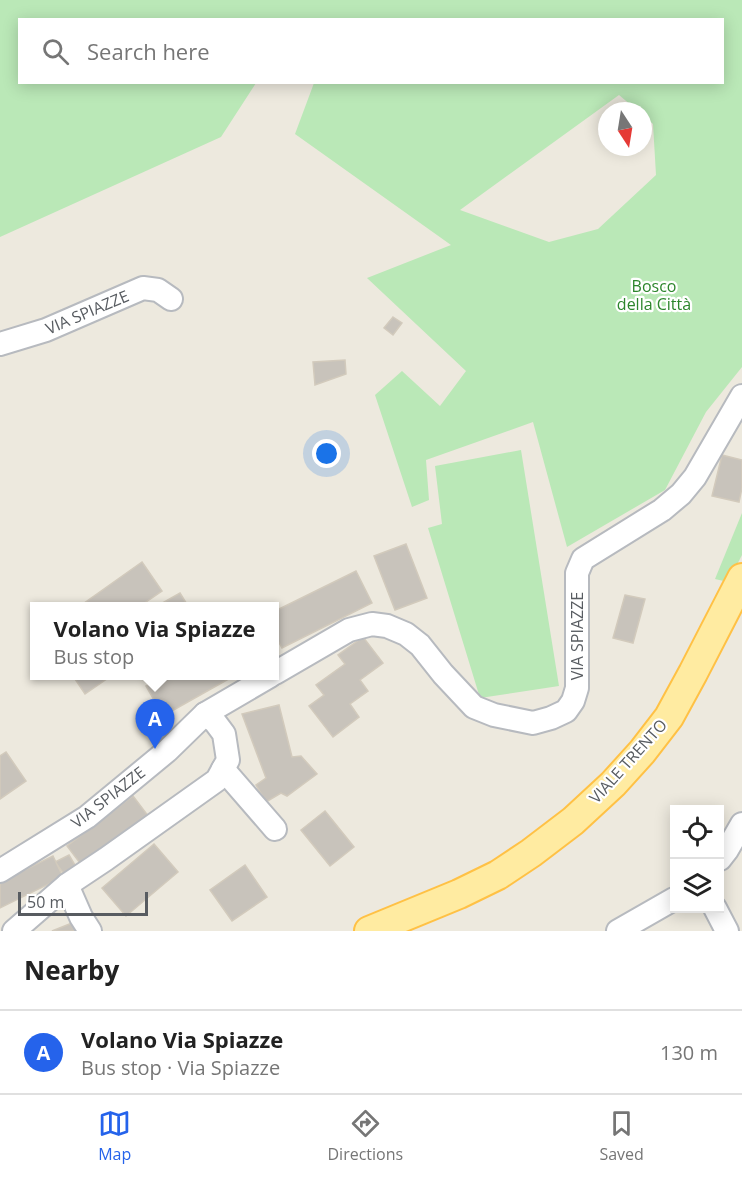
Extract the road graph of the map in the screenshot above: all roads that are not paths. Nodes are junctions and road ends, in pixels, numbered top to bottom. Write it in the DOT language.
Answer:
graph roads {
  1 [pos="171,300"];
  2 [pos="0,344"];
  3 [pos="742,396"];
  4 [pos="742,578"];
  5 [pos="279,671"];
  6 [pos="262,680"];
  7 [pos="205,714"];
  8 [pos="223,769"];
  9 [pos="742,824"];
  10 [pos="275,829"];
  11 [pos="724,854"];
  12 [pos="0,872"];
  13 [pos="67,885"];
  14 [pos="670,902"];
  15 [pos="717,913"];
  16 [pos="14,931"];
  17 [pos="90,931"];
  18 [pos="369,931"];
  19 [pos="618,931"];
  20 [pos="727,931"];
  1 -- 2 [label="street, VIA SPIAZZE"];
  3 -- 5 [label="street, VIA SPIAZZE"];
  4 -- 18 [label="main road, VIALE TRENTO"];
  6 -- 7 [label="street, VIA SPIAZZE"];
  7 -- 8 [label="street"];
  7 -- 12 [label="street, VIA SPIAZZE"];
  8 -- 10 [label="street"];
  8 -- 13 [label="street"];
  9 -- 11 [label="street"];
  13 -- 16 [label="street"];
  13 -- 17 [label="street"];
  14 -- 19 [label="street"];
  15 -- 20 [label="street"];
}
